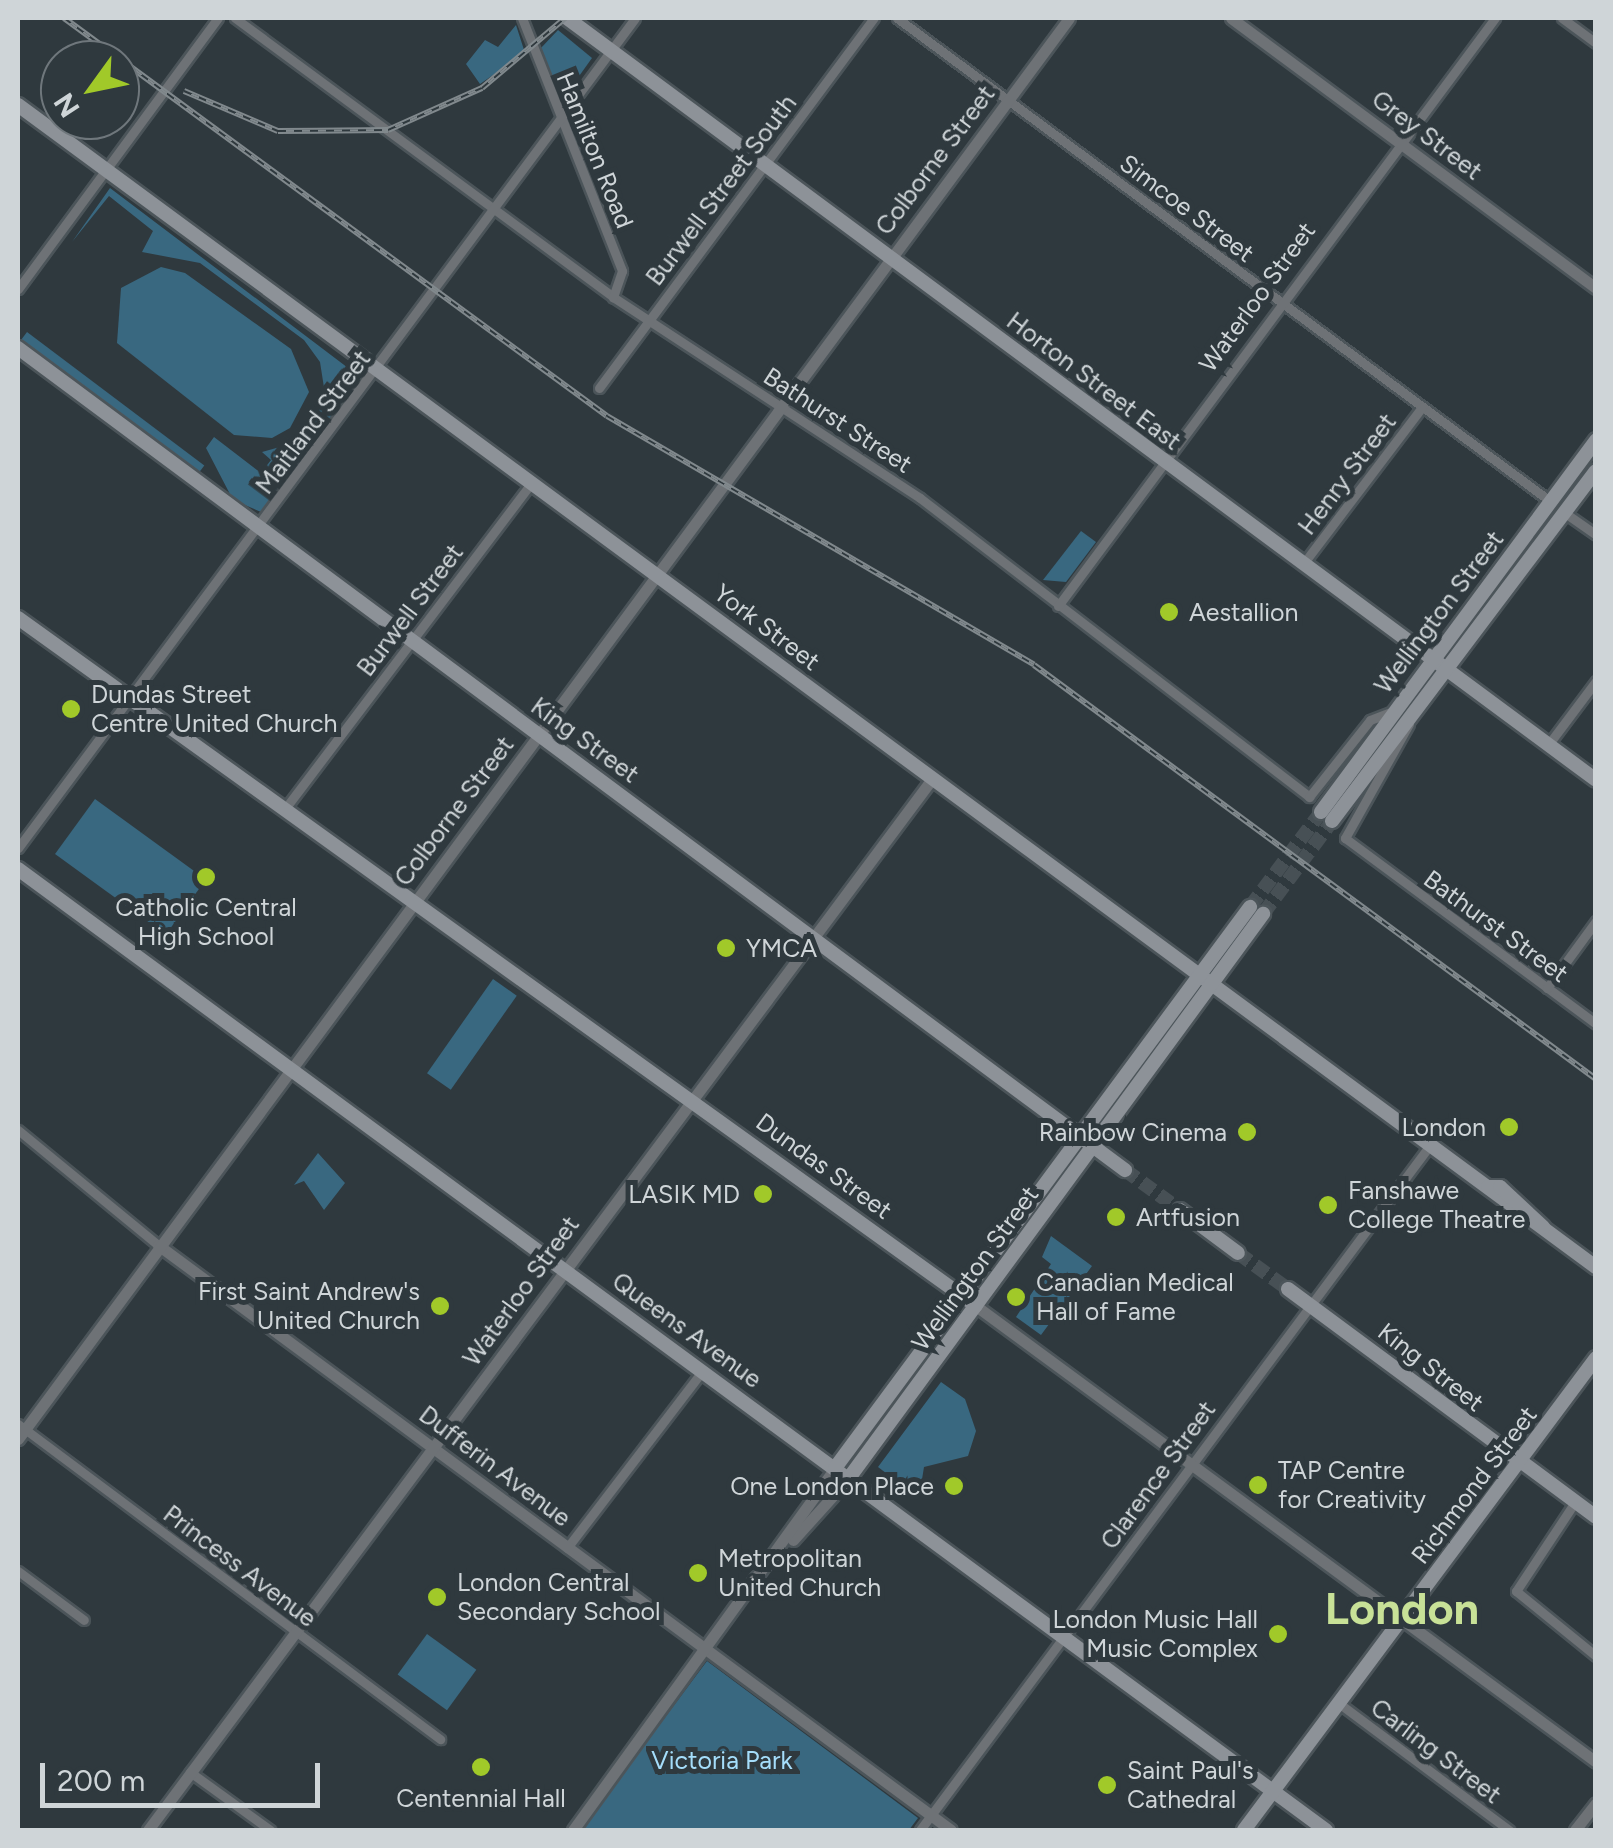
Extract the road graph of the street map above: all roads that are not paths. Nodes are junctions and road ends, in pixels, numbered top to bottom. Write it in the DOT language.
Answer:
graph roads {
  1 [pos="218,18"];
  2 [pos="236,18"];
  3 [pos="522,18"];
  4 [pos="566,18"];
  5 [pos="635,18"];
  6 [pos="874,18"];
  7 [pos="897,18"];
  8 [pos="1069,18"];
  9 [pos="1231,18"];
  10 [pos="1495,18"];
  11 [pos="1562,18"];
  12 [pos="1596,42"];
  13 [pos="610,51"];
  14 [pos="1008,100"];
  15 [pos="18,104"];
  16 [pos="560,117"];
  17 [pos="1400,142"];
  18 [pos="764,166"];
  19 [pos="108,171"];
  20 [pos="493,209"];
  21 [pos="889,260"];
  22 [pos="1596,288"];
  23 [pos="18,289"];
  24 [pos="614,297"];
  25 [pos="1281,302"];
  26 [pos="649,320"];
  27 [pos="18,348"];
  28 [pos="379,369"];
  29 [pos="599,388"];
  30 [pos="781,407"];
  31 [pos="1422,407"];
  32 [pos="1596,440"];
  33 [pos="1164,462"];
  34 [pos="1596,471"];
  35 [pos="532,482"];
  36 [pos="1550,501"];
  37 [pos="1565,512"];
  38 [pos="258,528"];
  39 [pos="1596,535"];
  40 [pos="1303,564"];
  41 [pos="660,574"];
  42 [pos="1058,606"];
  43 [pos="18,618"];
  44 [pos="412,641"];
  45 [pos="1430,659"];
  46 [pos="1444,670"];
  47 [pos="1596,681"];
  48 [pos="128,698"];
  49 [pos="1393,711"];
  50 [pos="1410,714"];
  51 [pos="540,736"];
  52 [pos="1548,745"];
  53 [pos="932,779"];
  54 [pos="1596,780"];
  55 [pos="284,810"];
  56 [pos="18,848"];
  57 [pos="18,870"];
  58 [pos="412,902"];
  59 [pos="1257,910"];
  60 [pos="1596,921"];
  61 [pos="810,936"];
  62 [pos="1204,982"];
  63 [pos="1546,988"];
  64 [pos="1234,1004"];
  65 [pos="1191,1012"];
  66 [pos="1596,1024"];
  67 [pos="291,1066"];
  68 [pos="690,1098"];
  69 [pos="18,1130"];
  70 [pos="1077,1136"];
  71 [pos="1092,1145"];
  72 [pos="1430,1145"];
  73 [pos="1126,1170"];
  74 [pos="1180,1210"];
  75 [pos="158,1245"];
  76 [pos="1238,1253"];
  77 [pos="1596,1267"];
  78 [pos="565,1268"];
  79 [pos="1288,1289"];
  80 [pos="961,1296"];
  81 [pos="1310,1302"];
  82 [pos="976,1306"];
  83 [pos="1596,1358"];
  84 [pos="703,1370"];
  85 [pos="20,1431"];
  86 [pos="434,1448"];
  87 [pos="1520,1461"];
  88 [pos="1190,1464"];
  89 [pos="835,1468"];
  90 [pos="849,1478"];
  91 [pos="1575,1502"];
  92 [pos="1596,1517"];
  93 [pos="786,1546"];
  94 [pos="567,1548"];
  95 [pos="18,1571"];
  96 [pos="84,1620"];
  97 [pos="1402,1620"];
  98 [pos="293,1631"];
  99 [pos="1064,1635"];
  100 [pos="706,1649"];
  101 [pos="1596,1656"];
  102 [pos="1340,1704"];
  103 [pos="440,1739"];
  104 [pos="1596,1762"];
  105 [pos="190,1772"];
  106 [pos="1273,1790"];
  107 [pos="1596,1803"];
  108 [pos="931,1816"];
  109 [pos="148,1830"];
  110 [pos="270,1830"];
  111 [pos="573,1830"];
  112 [pos="920,1830"];
  113 [pos="951,1830"];
  114 [pos="1244,1830"];
  115 [pos="1326,1830"];
  116 [pos="1509,1830"];
  117 [pos="1575,1830"];
  1 -- 19 [label="street"];
  2 -- 20 [label="street, Bathurst Street"];
  3 -- 16 [label="street, Hamilton Road"];
  4 -- 13 [label="main road, Horton Street East"];
  5 -- 13 [label="street, Maitland Street"];
  6 -- 18 [label="street, Burwell Street South"];
  7 -- 14 [label="street, Simcoe Street"];
  8 -- 14 [label="street, Colborne Street"];
  9 -- 17 [label="street, Grey Street"];
  10 -- 17 [label="street, Waterloo Street"];
  11 -- 12 [label="street"];
  13 -- 16 [label="street, Maitland Street"];
  13 -- 18 [label="main road, Horton Street East"];
  14 -- 21 [label="street, Colborne Street"];
  14 -- 25 [label="street, Simcoe Street"];
  15 -- 19 [label="main road, York Street"];
  16 -- 20 [label="street, Maitland Street"];
  16 -- 24 [label="street, Hamilton Road"];
  17 -- 22 [label="street, Grey Street"];
  17 -- 25 [label="street, Waterloo Street"];
  18 -- 21 [label="main road, Horton Street East"];
  18 -- 26 [label="street, Burwell Street South"];
  19 -- 23 [label="street"];
  19 -- 28 [label="main road, York Street"];
  20 -- 24 [label="street, Bathurst Street"];
  20 -- 28 [label="street, Maitland Street"];
  21 -- 30 [label="street, Colborne Street"];
  21 -- 33 [label="main road, Horton Street East"];
  24 -- 26 [label="street, Bathurst Street"];
  25 -- 31 [label="street, Simcoe Street"];
  25 -- 33 [label="street, Waterloo Street"];
  26 -- 29 [label="street, Burwell Street South"];
  26 -- 30 [label="street, Bathurst Street"];
  27 -- 38 [label="main road, King Street"];
  28 -- 35 [label="main road, York Street"];
  28 -- 38 [label="street, Maitland Street"];
  30 -- 41 [label="street, Colborne Street"];
  30 -- 42 [label="street, Bathurst Street"];
  31 -- 36 [label="street, Simcoe Street"];
  31 -- 40 [label="street, Henry Street"];
  32 -- 36 [label="main road, Wellington Street"];
  33 -- 40 [label="main road, Horton Street East"];
  33 -- 42 [label="street, Waterloo Street"];
  34 -- 37 [label="main road, Wellington Street"];
  35 -- 41 [label="main road, York Street"];
  35 -- 44 [label="street, Burwell Street"];
  36 -- 45 [label="main road, Wellington Street"];
  37 -- 39 [label="street"];
  37 -- 46 [label="main road, Wellington Street"];
  38 -- 44 [label="main road, King Street"];
  38 -- 48 [label="street, Maitland Street"];
  40 -- 45 [label="main road, Horton Street East"];
  41 -- 51 [label="street, Colborne Street"];
  41 -- 53 [label="main road, York Street"];
  42 -- 49 [label="street, Bathurst Street"];
  43 -- 48 [label="main road, Dundas Street"];
  44 -- 51 [label="main road, King Street"];
  44 -- 55 [label="street, Burwell Street"];
  45 -- 46 [label="main road, Horton Street East"];
  45 -- 49 [label="main road, Wellington Street"];
  46 -- 50 [label="main road, Wellington Street"];
  46 -- 52 [label="main road, Horton Street East"];
  47 -- 52 [label="street"];
  48 -- 55 [label="main road, Dundas Street"];
  48 -- 56 [label="street, Maitland Street"];
  49 -- 50 [label="main road, Wellington Street"];
  50 -- 63 [label="street, Bathurst Street"];
  51 -- 58 [label="street, Colborne Street"];
  51 -- 61 [label="main road, King Street"];
  52 -- 54 [label="main road, Horton Street East"];
  53 -- 61 [label="street, Waterloo Street"];
  53 -- 62 [label="main road, York Street"];
  55 -- 58 [label="main road, Dundas Street"];
  57 -- 67 [label="main road, Queens Avenue"];
  58 -- 67 [label="street, Colborne Street"];
  58 -- 68 [label="main road, Dundas Street"];
  59 -- 62 [label="main road, Wellington Street"];
  60 -- 63 [label="street"];
  61 -- 68 [label="street, Waterloo Street"];
  61 -- 70 [label="main road, King Street"];
  62 -- 64 [label="main road, York Street"];
  62 -- 65 [label="main road, Wellington Street"];
  62 -- 70 [label="main road, Wellington Street"];
  63 -- 66 [label="street, Bathurst Street"];
  64 -- 65 [label="main road"];
  64 -- 72 [label="main road, York Street"];
  65 -- 71 [label="main road, Wellington Street"];
  67 -- 75 [label="street, Colborne Street"];
  67 -- 78 [label="main road, Queens Avenue"];
  68 -- 78 [label="street, Waterloo Street"];
  68 -- 80 [label="main road, Dundas Street"];
  69 -- 75 [label="street, Dufferin Avenue"];
  70 -- 71 [label="main road, King Street"];
  70 -- 80 [label="main road, Wellington Street"];
  71 -- 73 [label="main road, King Street"];
  71 -- 82 [label="main road, Wellington Street"];
  72 -- 77 [label="main road, York Street"];
  72 -- 81 [label="street, Clarence Street"];
  74 -- 76 [label="main road"];
  75 -- 85 [label="street, Colborne Street"];
  75 -- 86 [label="street, Dufferin Avenue"];
  78 -- 84 [label="main road, Queens Avenue"];
  78 -- 86 [label="street, Waterloo Street"];
  79 -- 81 [label="main road, King Street"];
  80 -- 82 [label="main road, Dundas Street"];
  80 -- 89 [label="main road, Wellington Street"];
  81 -- 87 [label="main road, King Street"];
  81 -- 88 [label="street, Clarence Street"];
  82 -- 88 [label="street, Dundas Street"];
  82 -- 90 [label="main road, Wellington Street"];
  83 -- 87 [label="main road, Richmond Street"];
  84 -- 89 [label="main road, Queens Avenue"];
  84 -- 94 [label="street"];
  85 -- 98 [label="street, Princess Avenue"];
  86 -- 94 [label="street, Dufferin Avenue"];
  86 -- 98 [label="street, Waterloo Street"];
  87 -- 91 [label="main road, King Street"];
  87 -- 97 [label="main road, Richmond Street"];
  88 -- 97 [label="street, Dundas Street"];
  88 -- 99 [label="street, Clarence Street"];
  89 -- 90 [label="main road, Queens Avenue"];
  89 -- 93 [label="street, Wellington Street"];
  90 -- 93 [label="street, Wellington Street"];
  90 -- 99 [label="main road, Queens Avenue"];
  91 -- 92 [label="main road, King Street"];
  91 -- 101 [label="street"];
  93 -- 100 [label="street, Wellington Street"];
  94 -- 100 [label="street, Dufferin Avenue"];
  95 -- 96 [label="street"];
  97 -- 102 [label="main road, Richmond Street"];
  97 -- 104 [label="street, Dundas Street"];
  98 -- 103 [label="street, Princess Avenue"];
  98 -- 105 [label="street, Waterloo Street"];
  99 -- 106 [label="main road, Queens Avenue"];
  99 -- 108 [label="street, Clarence Street"];
  100 -- 108 [label="street, Dufferin Avenue"];
  100 -- 111 [label="street, Wellington Street"];
  102 -- 106 [label="main road, Richmond Street"];
  102 -- 116 [label="street, Carling Street"];
  105 -- 109 [label="street, Waterloo Street"];
  105 -- 110 [label="street"];
  106 -- 114 [label="main road, Richmond Street"];
  106 -- 115 [label="main road, Queens Avenue"];
  107 -- 117 [label="street"];
  108 -- 112 [label="street, Clarence Street"];
  108 -- 113 [label="street, Dufferin Avenue"];
}
